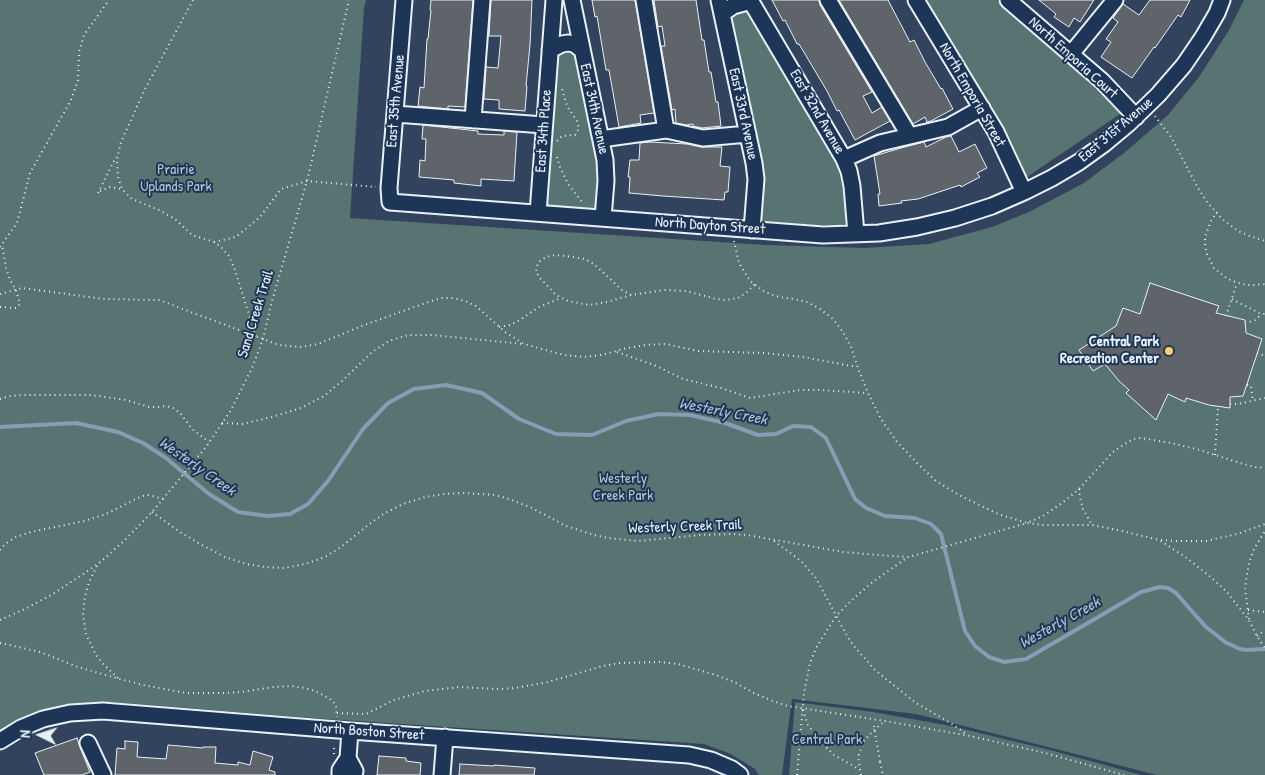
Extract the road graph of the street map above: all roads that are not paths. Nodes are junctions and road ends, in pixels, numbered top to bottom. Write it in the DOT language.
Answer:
graph roads {
  1 [pos="404,0"];
  2 [pos="482,0"];
  3 [pos="554,0"];
  4 [pos="572,0"];
  5 [pos="644,0"];
  6 [pos="828,0"];
  7 [pos="916,0"];
  8 [pos="1008,0"];
  9 [pos="1115,0"];
  10 [pos="1222,0"];
  11 [pos="750,1"];
  12 [pos="721,7"];
  13 [pos="550,50"];
  14 [pos="582,50"];
  15 [pos="1071,54"];
  16 [pos="982,108"];
  17 [pos="1141,112"];
  18 [pos="396,114"];
  19 [pos="473,120"];
  20 [pos="544,125"];
  21 [pos="666,130"];
  22 [pos="748,134"];
  23 [pos="909,135"];
  24 [pos="601,139"];
  25 [pos="844,159"];
  26 [pos="1024,192"];
  27 [pos="390,202"];
  28 [pos="538,213"];
  29 [pos="603,218"];
  30 [pos="752,230"];
  31 [pos="856,234"];
  32 [pos="350,731"];
  33 [pos="445,737"];
  34 [pos="0,741"];
  35 [pos="88,743"];
  36 [pos="348,758"];
  37 [pos="103,775"];
  38 [pos="340,775"];
  39 [pos="354,775"];
  40 [pos="442,775"];
  41 [pos="740,775"];
  1 -- 18 [label="street, East 35th Avenue"];
  2 -- 19 [label="street"];
  3 -- 13 [label="street, East 34th Place"];
  4 -- 14 [label="street, East 34th Avenue"];
  5 -- 21 [label="street"];
  6 -- 23 [label="street"];
  7 -- 16 [label="street, North Emporia Street"];
  8 -- 15 [label="street, North Emporia Court"];
  9 -- 15 [label="street"];
  10 -- 17 [label="street, East 31st Avenue"];
  11 -- 12 [label="street"];
  11 -- 25 [label="street, East 32nd Avenue"];
  12 -- 22 [label="street, East 33rd Avenue"];
  13 -- 14 [label="street"];
  13 -- 20 [label="street, East 34th Place"];
  14 -- 24 [label="street, East 34th Avenue"];
  15 -- 17 [label="street, North Emporia Court"];
  16 -- 23 [label="street"];
  16 -- 26 [label="street, North Emporia Street"];
  17 -- 26 [label="street, East 31st Avenue"];
  18 -- 19 [label="street"];
  18 -- 27 [label="street, East 35th Avenue"];
  19 -- 20 [label="street"];
  20 -- 28 [label="street, East 34th Place"];
  21 -- 22 [label="street"];
  21 -- 24 [label="street"];
  22 -- 30 [label="street, East 33rd Avenue"];
  23 -- 25 [label="street"];
  24 -- 29 [label="street, East 34th Avenue"];
  25 -- 31 [label="street, East 32nd Avenue"];
  26 -- 31 [label="street, North Dayton Street"];
  27 -- 28 [label="street, North Dayton Street"];
  28 -- 29 [label="street, North Dayton Street"];
  29 -- 30 [label="street, North Dayton Street"];
  30 -- 31 [label="street, North Dayton Street"];
  32 -- 33 [label="street, North Boston Street"];
  32 -- 34 [label="street, North Boston Street"];
  32 -- 36 [label="street"];
  33 -- 40 [label="street"];
  33 -- 41 [label="street, North Boston Street"];
  35 -- 37 [label="street"];
  36 -- 38 [label="street"];
  36 -- 39 [label="street"];
}
